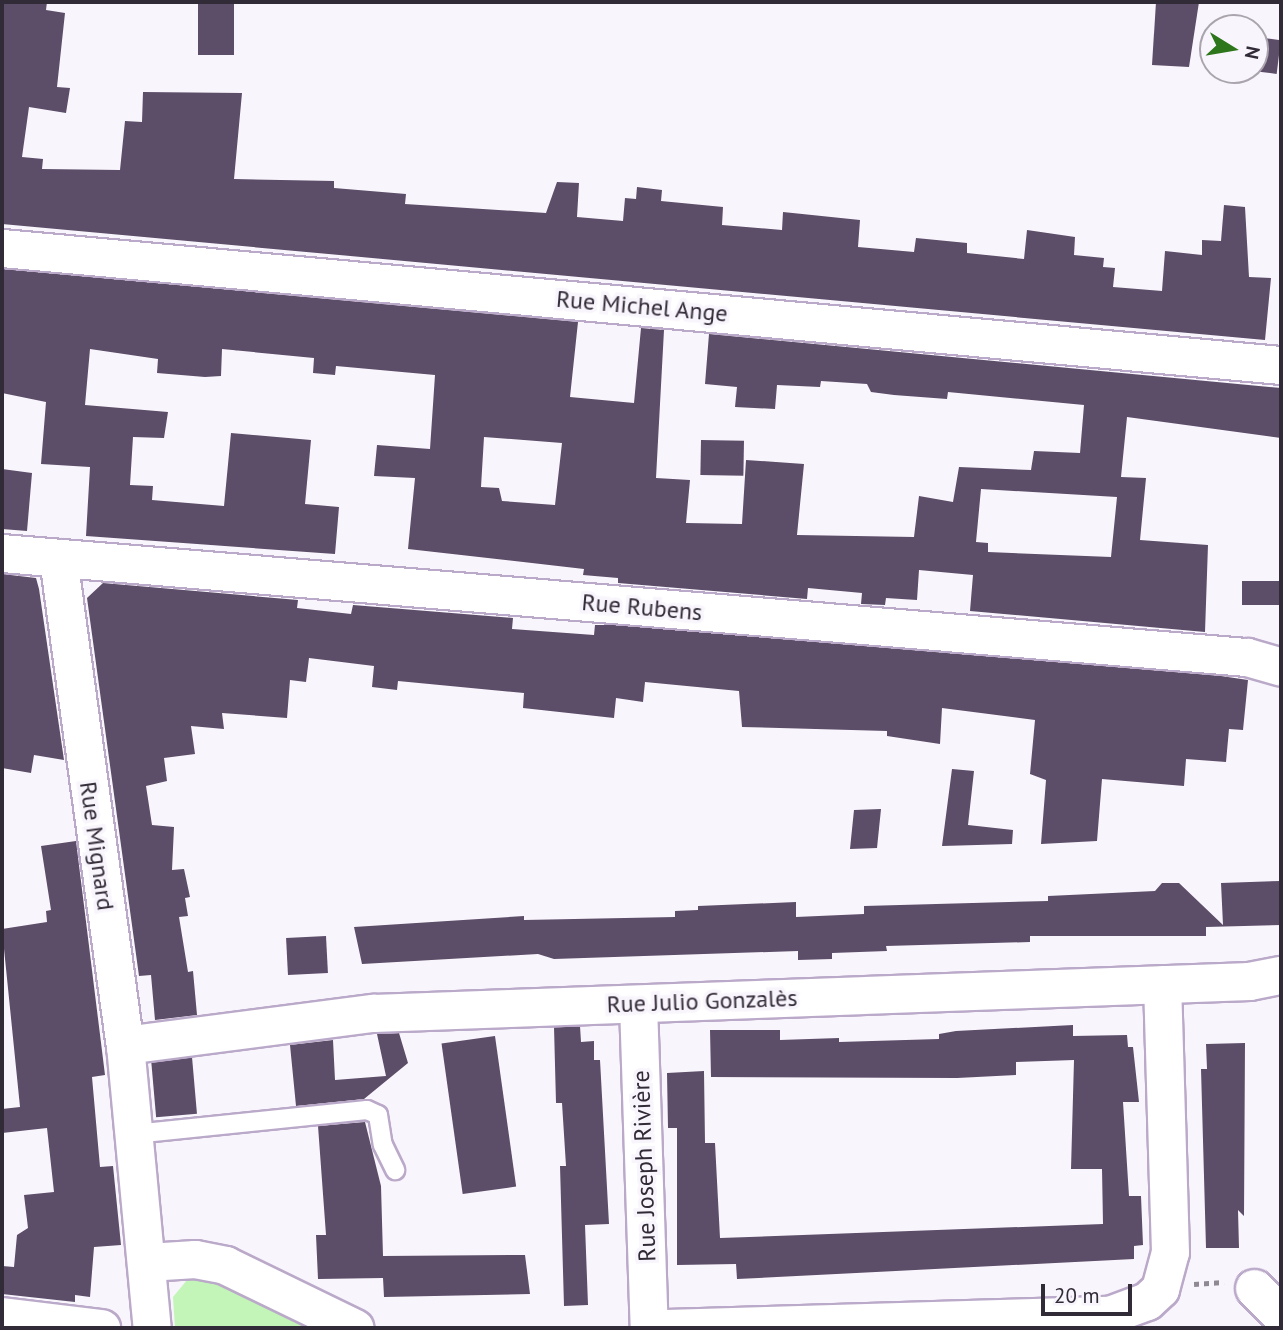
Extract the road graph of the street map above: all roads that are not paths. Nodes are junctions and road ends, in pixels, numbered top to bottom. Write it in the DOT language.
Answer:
graph roads {
  1 [pos="2,248"];
  2 [pos="1281,365"];
  3 [pos="2,553"];
  4 [pos="58,558"];
  5 [pos="1281,667"];
  6 [pos="1281,975"];
  7 [pos="1162,984"];
  8 [pos="638,1004"];
  9 [pos="125,1045"];
  10 [pos="134,1135"];
  11 [pos="395,1170"];
  12 [pos="147,1262"];
  13 [pos="1254,1289"];
  14 [pos="1281,1315"];
  15 [pos="2,1316"];
  16 [pos="101,1328"];
  17 [pos="152,1328"];
  18 [pos="355,1328"];
  19 [pos="649,1328"];
  20 [pos="666,1328"];
  1 -- 2 [label="street, Rue Michel Ange"];
  3 -- 4 [label="street, Rue Rubens"];
  4 -- 5 [label="street, Rue Rubens"];
  4 -- 9 [label="street, Rue Mignard"];
  6 -- 7 [label="street, Rue Julio Gonzalès"];
  7 -- 8 [label="street, Rue Julio Gonzalès"];
  7 -- 20 [label="street"];
  8 -- 9 [label="street, Rue Julio Gonzalès"];
  8 -- 19 [label="street, Rue Joseph Rivière"];
  9 -- 10 [label="street, Rue Mignard"];
  10 -- 11 [label="lane"];
  10 -- 12 [label="street, Rue Mignard"];
  12 -- 17 [label="street, Rue Mignard"];
  12 -- 18 [label="street"];
  13 -- 14 [label="street"];
  15 -- 16 [label="street"];
}
